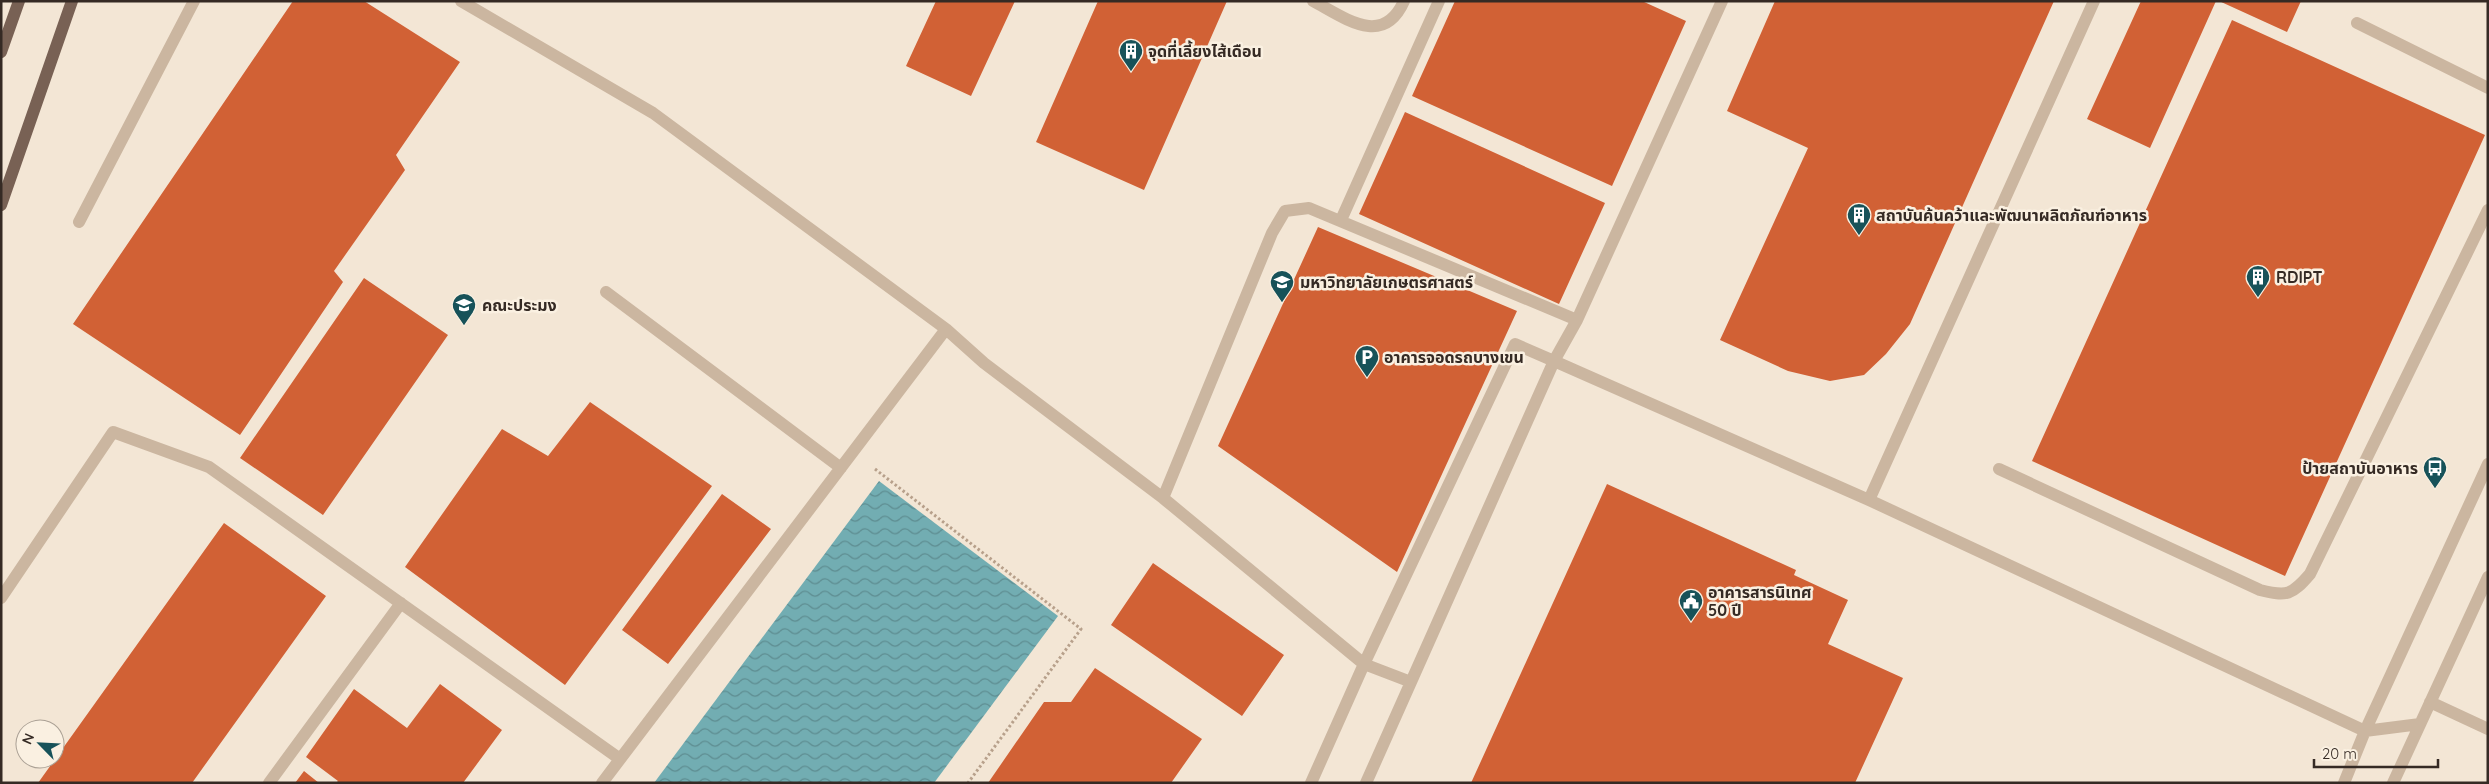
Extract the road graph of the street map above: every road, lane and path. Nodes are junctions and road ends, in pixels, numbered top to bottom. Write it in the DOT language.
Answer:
graph roads {
  1 [pos="19,1"];
  2 [pos="72,1"];
  3 [pos="194,1"];
  4 [pos="461,1"];
  5 [pos="1314,1"];
  6 [pos="1404,1"];
  7 [pos="1439,1"];
  8 [pos="1722,1"];
  9 [pos="2094,1"];
  10 [pos="2357,23"];
  11 [pos="1,52"];
  12 [pos="2488,88"];
  13 [pos="1,205"];
  14 [pos="2488,210"];
  15 [pos="1341,220"];
  16 [pos="79,222"];
  17 [pos="606,292"];
  18 [pos="1577,320"];
  19 [pos="946,329"];
  20 [pos="1554,361"];
  21 [pos="853,451"];
  22 [pos="2488,464"];
  23 [pos="841,468"];
  24 [pos="1999,469"];
  25 [pos="1163,498"];
  26 [pos="1869,500"];
  27 [pos="2488,577"];
  28 [pos="1,598"];
  29 [pos="400,603"];
  30 [pos="1364,664"];
  31 [pos="1411,682"];
  32 [pos="2430,702"];
  33 [pos="2420,724"];
  34 [pos="2488,729"];
  35 [pos="2365,731"];
  36 [pos="620,759"];
  37 [pos="269,783"];
  38 [pos="602,783"];
  39 [pos="968,783"];
  40 [pos="1311,783"];
  41 [pos="1366,783"];
  42 [pos="2344,783"];
  43 [pos="2393,783"];
  1 -- 11 [label="main road"];
  2 -- 13 [label="main road"];
  3 -- 16 [label="street"];
  4 -- 19 [label="street"];
  5 -- 6 [label="street"];
  7 -- 15 [label="street"];
  8 -- 18 [label="street"];
  9 -- 26 [label="street"];
  10 -- 12 [label="street"];
  14 -- 24 [label="street"];
  15 -- 18 [label="street"];
  15 -- 25 [label="street"];
  17 -- 23 [label="street"];
  18 -- 20 [label="street"];
  19 -- 21 [label="street"];
  19 -- 25 [label="street"];
  20 -- 26 [label="street"];
  20 -- 30 [label="street"];
  20 -- 31 [label="street"];
  21 -- 23 [label="street"];
  21 -- 39 [label="path"];
  22 -- 35 [label="street"];
  23 -- 36 [label="street"];
  25 -- 30 [label="street"];
  26 -- 35 [label="street"];
  27 -- 32 [label="street"];
  28 -- 29 [label="street"];
  29 -- 36 [label="street"];
  29 -- 37 [label="street"];
  30 -- 31 [label="street"];
  30 -- 40 [label="street"];
  31 -- 41 [label="street"];
  32 -- 33 [label="street"];
  32 -- 34 [label="street"];
  33 -- 35 [label="street"];
  33 -- 43 [label="street"];
  35 -- 42 [label="street"];
  36 -- 38 [label="street"];
}
